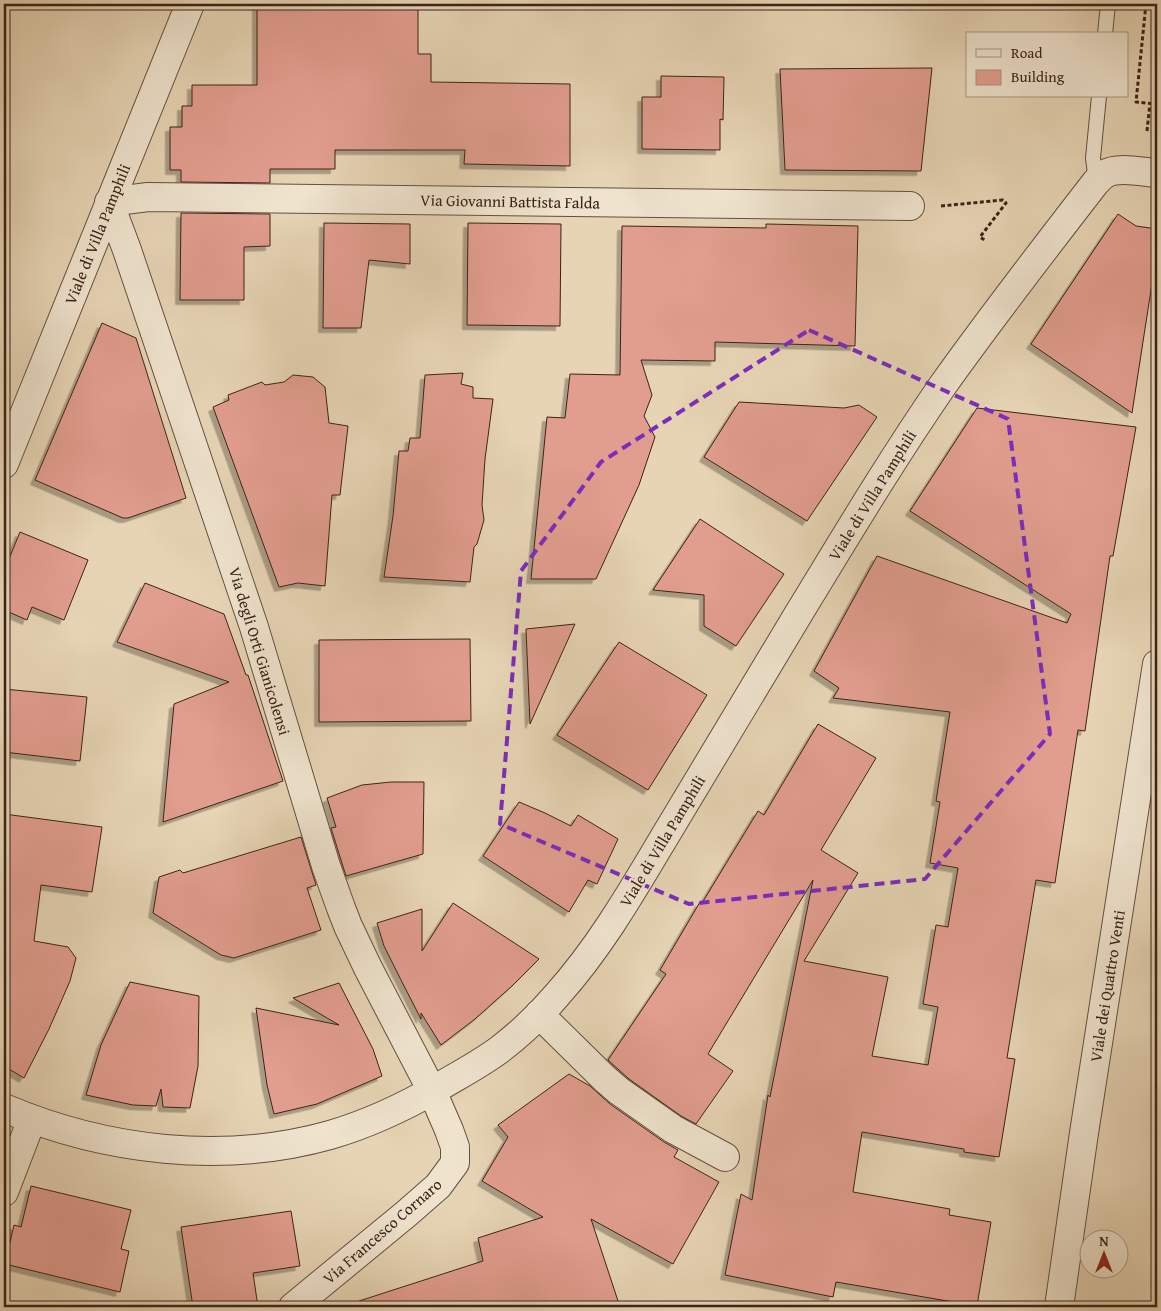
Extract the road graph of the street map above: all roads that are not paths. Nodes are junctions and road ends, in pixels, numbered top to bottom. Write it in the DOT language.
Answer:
graph roads {
  1 [pos="190,4"];
  2 [pos="1108,4"];
  3 [pos="1105,32"];
  4 [pos="1099,98"];
  5 [pos="1157,174"];
  6 [pos="1096,182"];
  7 [pos="109,202"];
  8 [pos="910,206"];
  9 [pos="4,464"];
  10 [pos="1157,664"];
  11 [pos="539,1014"];
  12 [pos="432,1091"];
  13 [pos="4,1108"];
  14 [pos="32,1119"];
  15 [pos="725,1157"];
  16 [pos="4,1192"];
  17 [pos="293,1307"];
  18 [pos="1059,1307"];
  1 -- 7 [label="street, Viale di Villa Pamphili"];
  2 -- 3 [label="lane"];
  4 -- 6 [label="lane"];
  5 -- 6 [label="street"];
  6 -- 11 [label="street, Viale di Villa Pamphili"];
  7 -- 8 [label="street, Via Giovanni Battista Falda"];
  7 -- 9 [label="street, Viale di Villa Pamphili"];
  7 -- 12 [label="street, Via degli Orti Gianicolensi"];
  10 -- 18 [label="street, Viale dei Quattro Venti"];
  11 -- 12 [label="street, Viale di Villa Pamphili"];
  11 -- 15 [label="street"];
  12 -- 14 [label="street, Viale di Villa Pamphili"];
  12 -- 17 [label="street, Via Francesco Cornaro"];
  13 -- 14 [label="street, Viale di Villa Pamphili"];
  14 -- 16 [label="street"];
}
